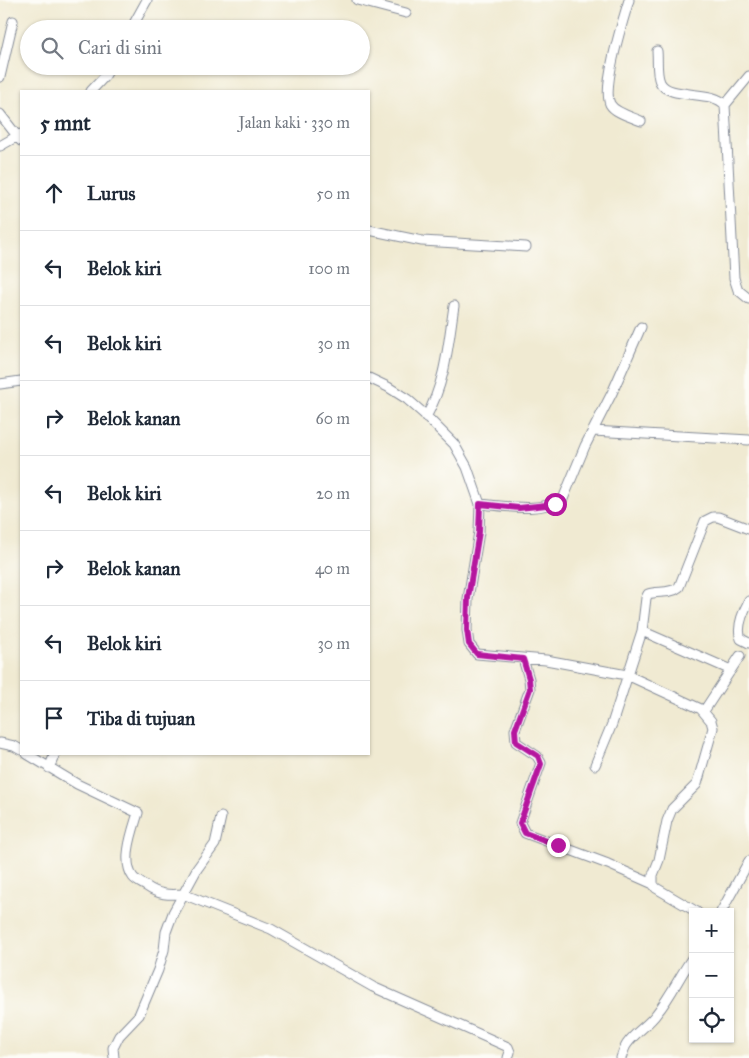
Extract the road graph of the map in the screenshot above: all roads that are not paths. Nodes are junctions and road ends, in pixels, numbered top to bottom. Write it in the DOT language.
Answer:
graph roads {
  1 [pos="147,0"];
  2 [pos="357,0"];
  3 [pos="629,0"];
  4 [pos="406,13"];
  5 [pos="137,20"];
  6 [pos="13,21"];
  7 [pos="657,50"];
  8 [pos="106,75"];
  9 [pos="749,76"];
  10 [pos="0,77"];
  11 [pos="91,90"];
  12 [pos="725,105"];
  13 [pos="0,114"];
  14 [pos="641,121"];
  15 [pos="20,137"];
  16 [pos="0,146"];
  17 [pos="370,230"];
  18 [pos="526,247"];
  19 [pos="749,299"];
  20 [pos="454,306"];
  21 [pos="641,327"];
  22 [pos="370,378"];
  23 [pos="20,380"];
  24 [pos="0,384"];
  25 [pos="426,417"];
  26 [pos="593,432"];
  27 [pos="749,440"];
  28 [pos="480,504"];
  29 [pos="749,529"];
  30 [pos="749,601"];
  31 [pos="642,631"];
  32 [pos="749,643"];
  33 [pos="740,656"];
  34 [pos="523,659"];
  35 [pos="731,670"];
  36 [pos="627,675"];
  37 [pos="704,711"];
  38 [pos="0,743"];
  39 [pos="20,749"];
  40 [pos="29,755"];
  41 [pos="55,755"];
  42 [pos="595,766"];
  43 [pos="49,768"];
  44 [pos="221,817"];
  45 [pos="749,861"];
  46 [pos="653,884"];
  47 [pos="183,894"];
  48 [pos="690,908"];
  49 [pos="723,908"];
  50 [pos="689,963"];
  51 [pos="114,1058"];
  52 [pos="508,1058"];
  53 [pos="621,1058"];
  1 -- 5 [label="street"];
  2 -- 4 [label="street"];
  3 -- 14 [label="street"];
  6 -- 10 [label="street"];
  7 -- 12 [label="street"];
  8 -- 11 [label="street"];
  9 -- 12 [label="street"];
  12 -- 19 [label="street"];
  13 -- 15 [label="street"];
  15 -- 16 [label="street"];
  17 -- 18 [label="street"];
  20 -- 25 [label="street"];
  21 -- 26 [label="street"];
  22 -- 25 [label="street"];
  23 -- 24 [label="street"];
  25 -- 28 [label="street"];
  26 -- 27 [label="street"];
  26 -- 28 [label="street"];
  28 -- 34 [label="street"];
  29 -- 31 [label="street"];
  30 -- 32 [label="street"];
  31 -- 35 [label="street"];
  31 -- 36 [label="street"];
  33 -- 35 [label="street"];
  34 -- 36 [label="street"];
  34 -- 46 [label="street"];
  35 -- 37 [label="street"];
  36 -- 37 [label="street"];
  36 -- 42 [label="street"];
  37 -- 46 [label="street"];
  38 -- 39 [label="street"];
  40 -- 43 [label="street"];
  41 -- 43 [label="street"];
  43 -- 47 [label="street"];
  44 -- 47 [label="street"];
  45 -- 49 [label="street"];
  46 -- 48 [label="street"];
  47 -- 51 [label="street"];
  47 -- 52 [label="street"];
  50 -- 53 [label="street"];
}
